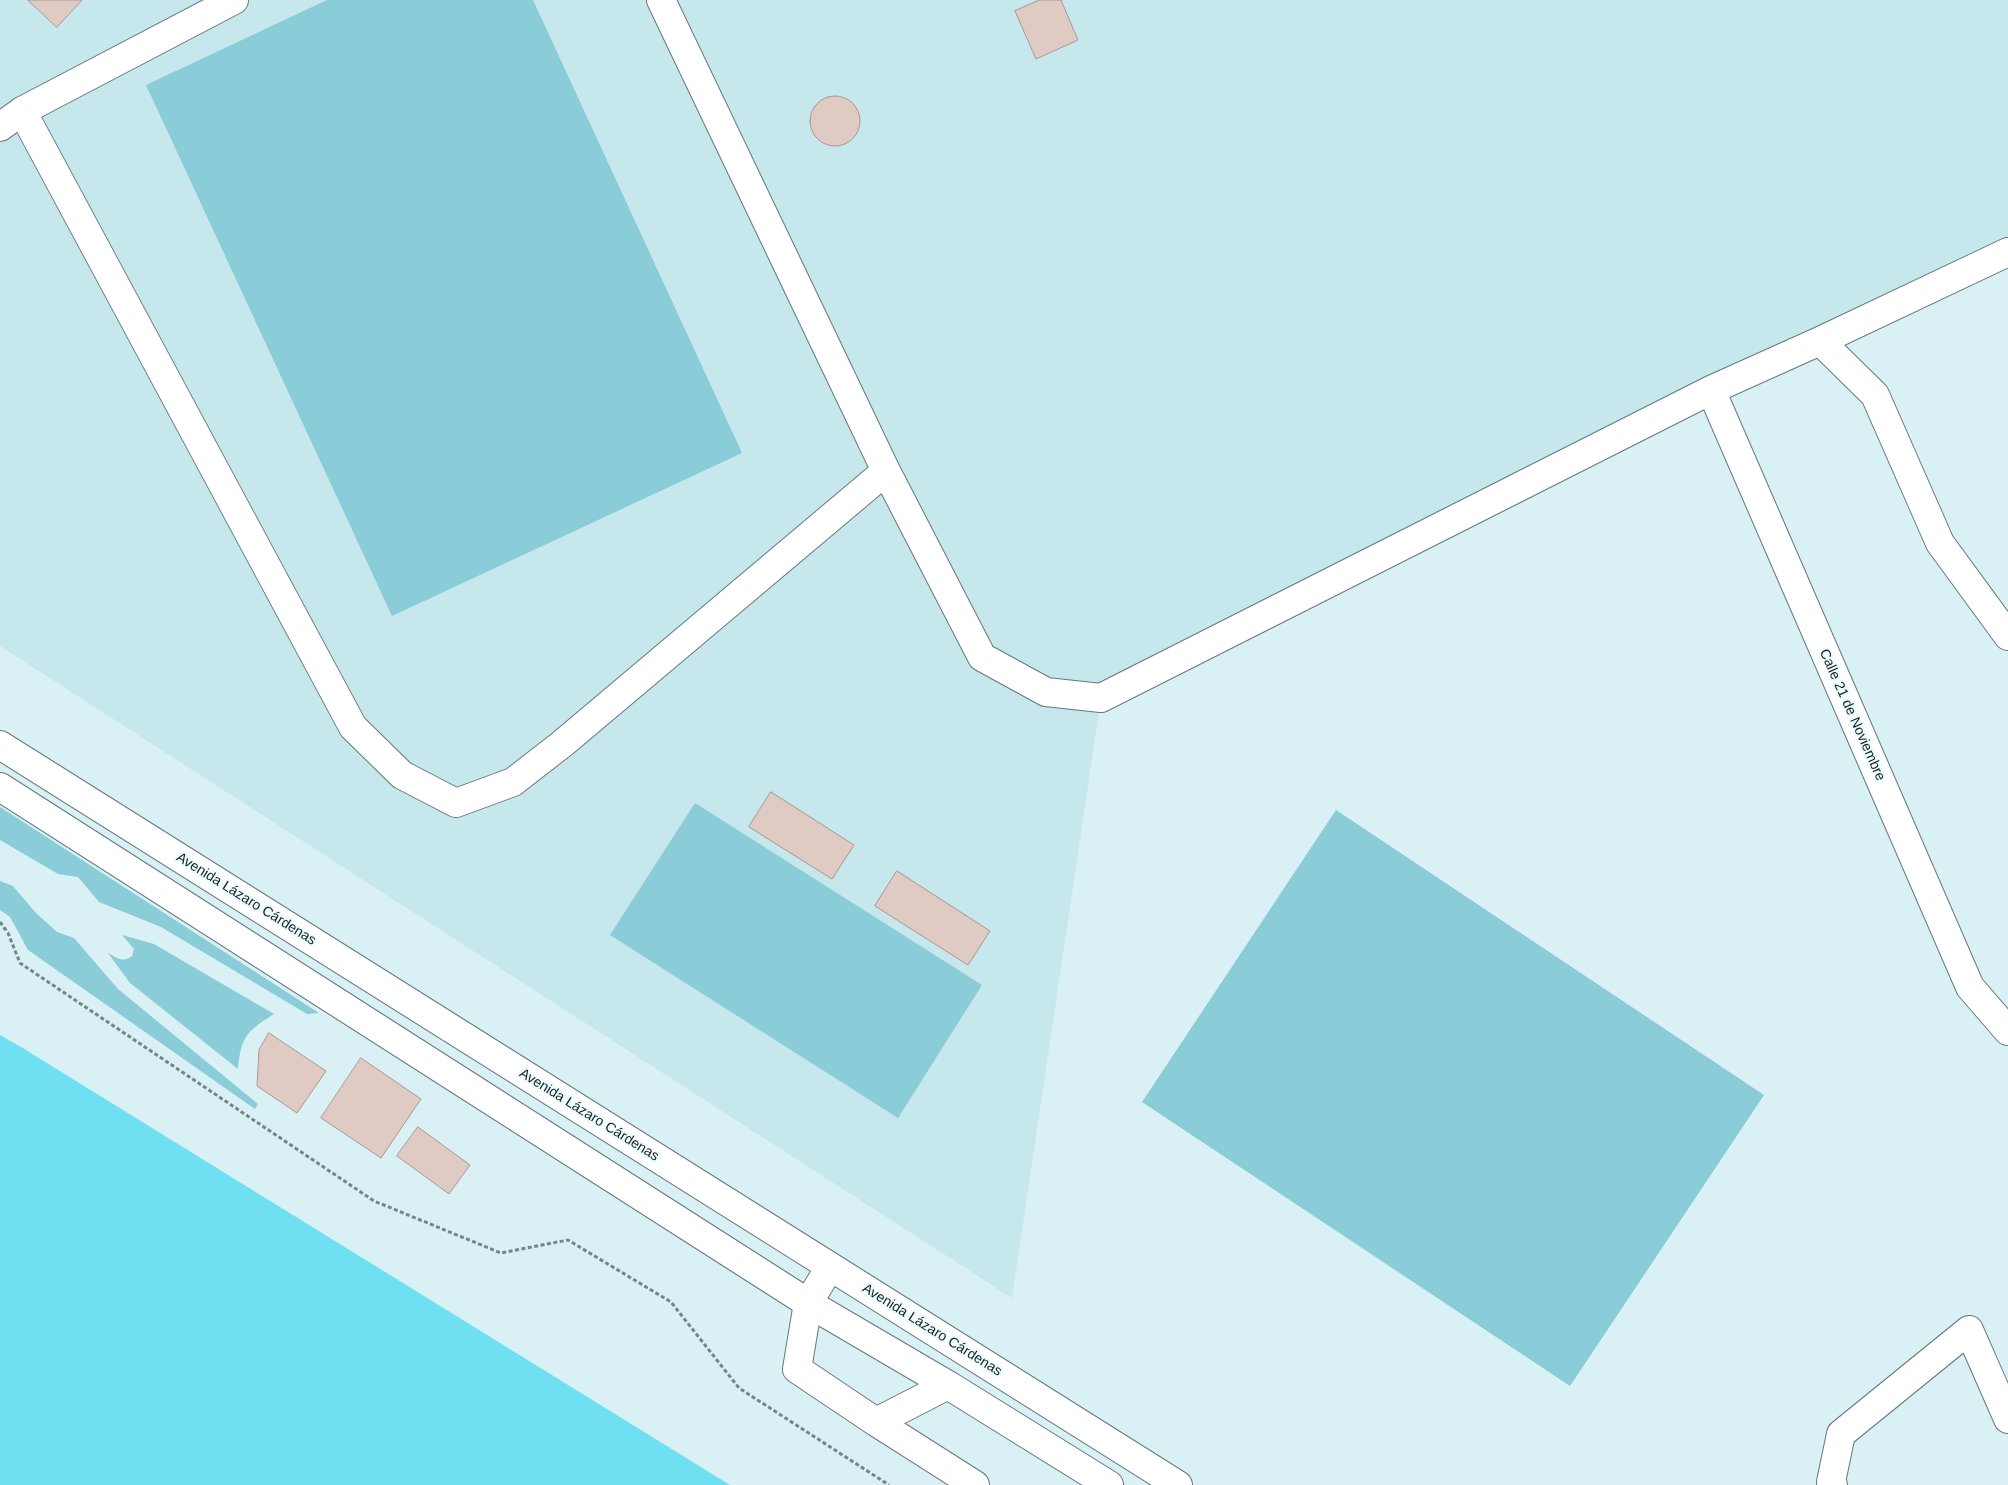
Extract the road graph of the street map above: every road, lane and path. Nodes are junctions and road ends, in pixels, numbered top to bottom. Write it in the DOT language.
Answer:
graph roads {
  1 [pos="234,0"];
  2 [pos="662,0"];
  3 [pos="22,110"];
  4 [pos="0,127"];
  5 [pos="2008,252"];
  6 [pos="1820,341"];
  7 [pos="1711,390"];
  8 [pos="886,471"];
  9 [pos="2008,636"];
  10 [pos="0,745"];
  11 [pos="0,788"];
  12 [pos="0,922"];
  13 [pos="2008,1031"];
  14 [pos="830,1267"];
  15 [pos="808,1304"];
  16 [pos="948,1385"];
  17 [pos="2008,1419"];
  18 [pos="876,1422"];
  19 [pos="889,1485"];
  20 [pos="975,1485"];
  21 [pos="1109,1485"];
  22 [pos="1178,1485"];
  23 [pos="1833,1485"];
  1 -- 3 [label="street"];
  2 -- 8 [label="street"];
  3 -- 4 [label="street"];
  3 -- 8 [label="street"];
  5 -- 6 [label="street"];
  6 -- 7 [label="street"];
  6 -- 9 [label="street"];
  7 -- 8 [label="street"];
  7 -- 13 [label="street, Calle 21 de Noviembre"];
  10 -- 14 [label="street, Avenida Lázaro Cárdenas"];
  11 -- 15 [label="street"];
  12 -- 19 [label="path"];
  14 -- 15 [label="street"];
  14 -- 22 [label="street, Avenida Lázaro Cárdenas"];
  15 -- 16 [label="street"];
  15 -- 18 [label="street"];
  16 -- 18 [label="street"];
  16 -- 21 [label="street"];
  17 -- 23 [label="street"];
  18 -- 20 [label="street"];
}
